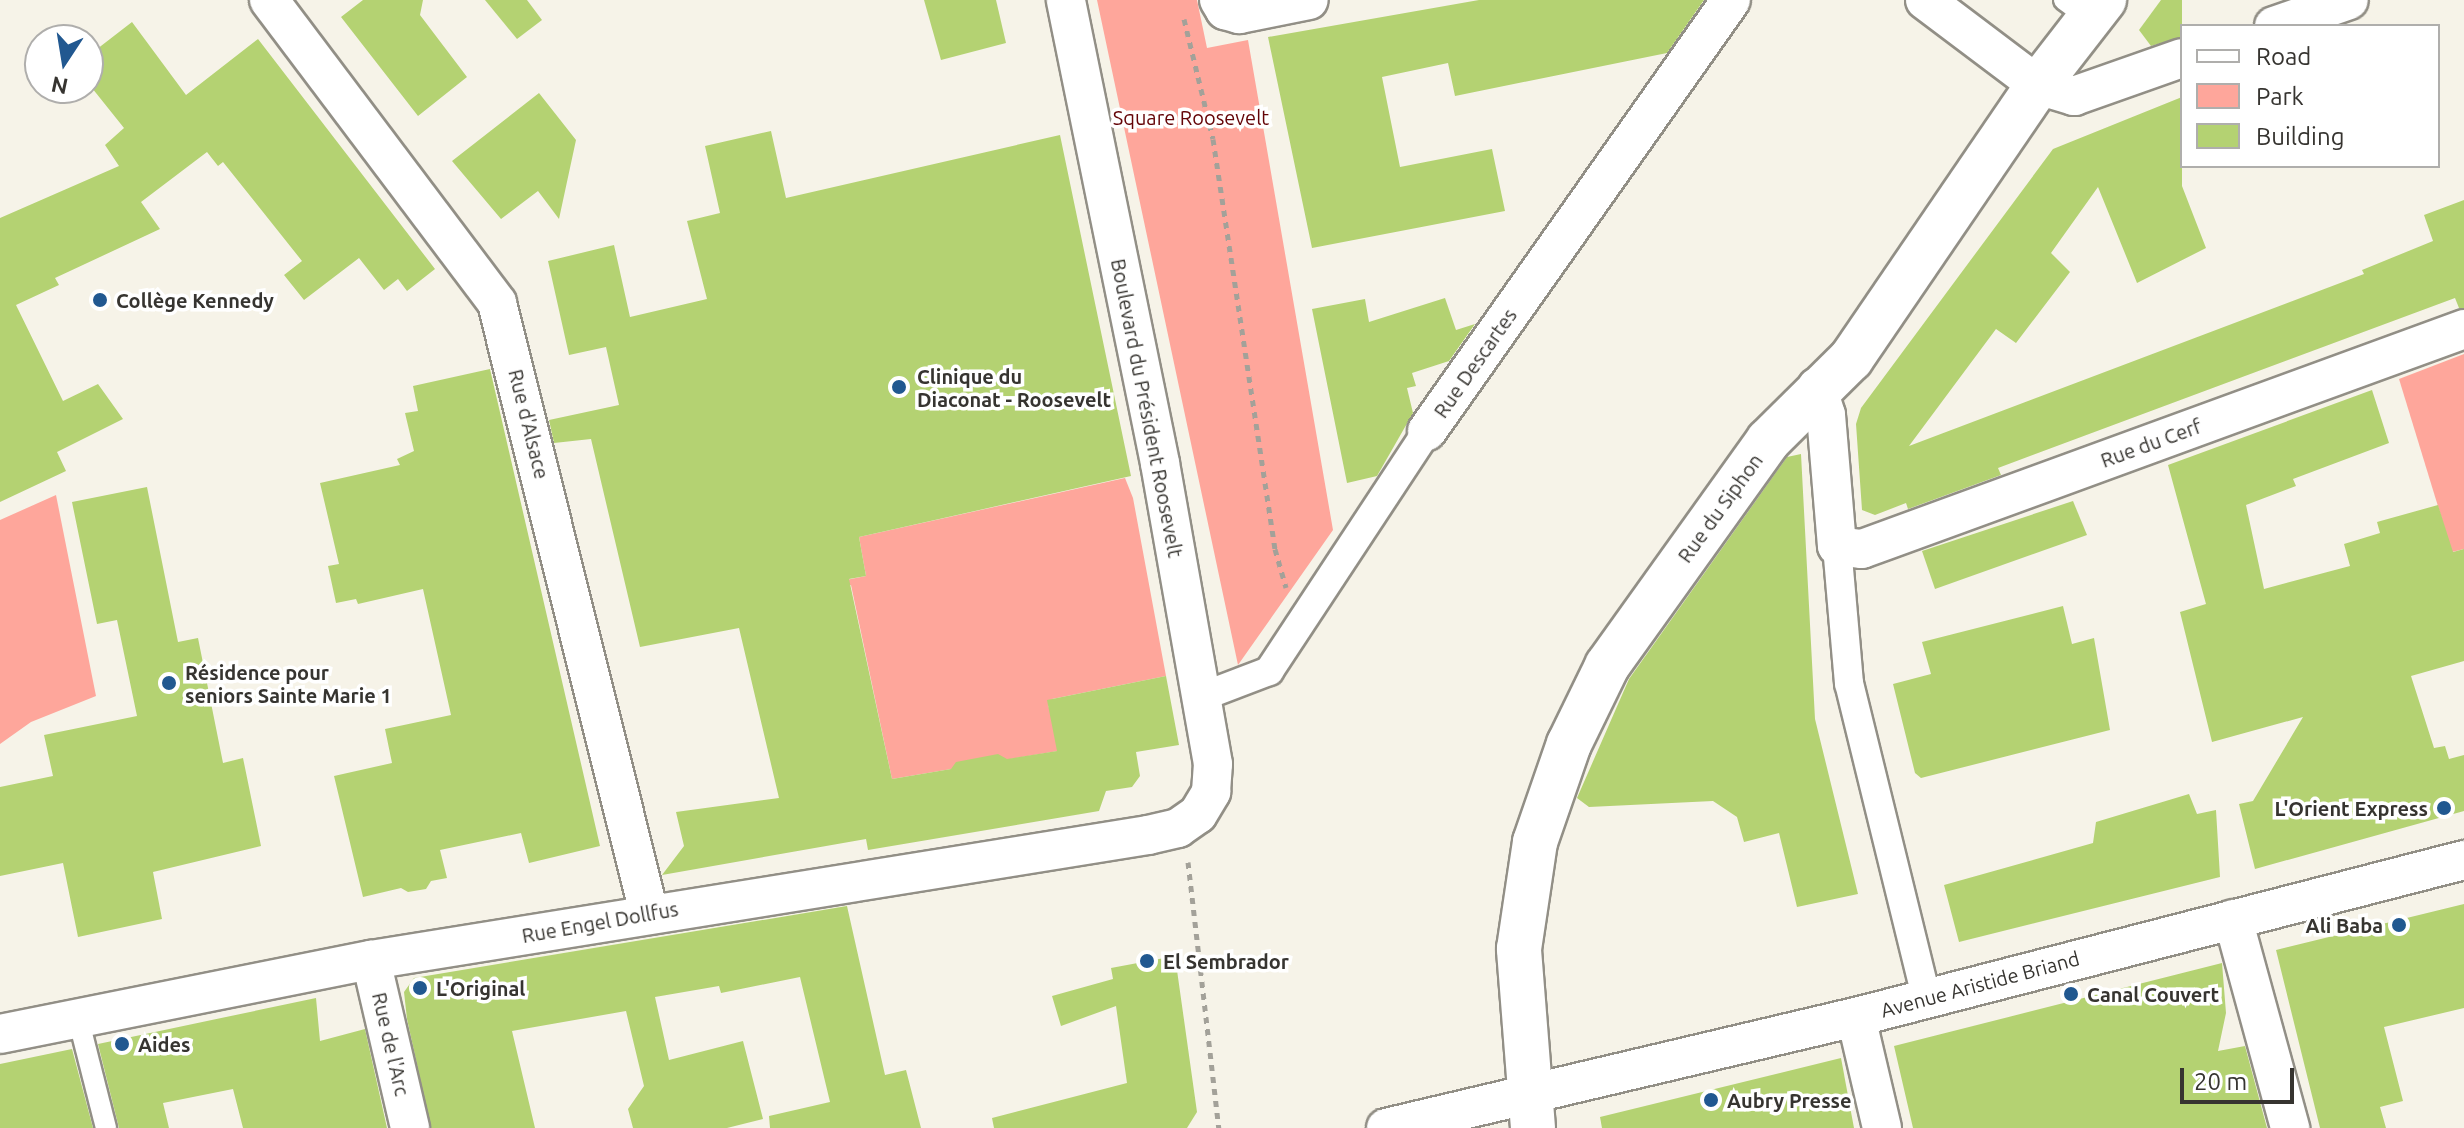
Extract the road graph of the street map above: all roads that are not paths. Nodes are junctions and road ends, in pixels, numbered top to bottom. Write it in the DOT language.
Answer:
graph roads {
  1 [pos="269,0"];
  2 [pos="1066,0"];
  3 [pos="1309,0"];
  4 [pos="1731,0"];
  5 [pos="1925,0"];
  6 [pos="2349,0"];
  7 [pos="1222,5"];
  8 [pos="2086,6"];
  9 [pos="2280,24"];
  10 [pos="2180,59"];
  11 [pos="2038,85"];
  12 [pos="2464,329"];
  13 [pos="1817,387"];
  14 [pos="1427,431"];
  15 [pos="1837,546"];
  16 [pos="1201,697"];
  17 [pos="1198,814"];
  18 [pos="2464,860"];
  19 [pos="649,913"];
  20 [pos="2233,919"];
  21 [pos="371,960"];
  22 [pos="1926,997"];
  23 [pos="1856,1017"];
  24 [pos="78,1018"];
  25 [pos="0,1034"];
  26 [pos="1519,1109"];
  27 [pos="106,1128"];
  28 [pos="410,1128"];
  29 [pos="1386,1128"];
  30 [pos="1882,1128"];
  31 [pos="2290,1128"];
  1 -- 19 [label="street, Rue d'Alsace"];
  2 -- 16 [label="street, Boulevard du Président Roosevelt"];
  3 -- 7 [label="street"];
  4 -- 14 [label="street, Rue Descartes"];
  5 -- 11 [label="street"];
  6 -- 9 [label="street"];
  8 -- 11 [label="street, Rue du Siphon"];
  10 -- 11 [label="street"];
  11 -- 13 [label="street, Rue du Siphon"];
  12 -- 15 [label="street, Rue du Cerf"];
  13 -- 15 [label="street"];
  13 -- 26 [label="street, Rue du Siphon"];
  14 -- 16 [label="street, Rue Descartes"];
  15 -- 22 [label="street"];
  16 -- 17 [label="street, Boulevard du Président Roosevelt"];
  17 -- 19 [label="street, Rue Engel Dollfus"];
  18 -- 20 [label="street, Avenue Aristide Briand"];
  19 -- 21 [label="street, Rue Engel Dollfus"];
  20 -- 22 [label="street, Avenue Aristide Briand"];
  20 -- 31 [label="street"];
  21 -- 24 [label="street, Rue Engel Dollfus"];
  21 -- 28 [label="street, Rue de l'Arc"];
  22 -- 23 [label="street, Avenue Aristide Briand"];
  23 -- 26 [label="street, Avenue Aristide Briand"];
  23 -- 30 [label="street"];
  24 -- 25 [label="street, Rue Engel Dollfus"];
  24 -- 27 [label="lane"];
  26 -- 29 [label="street, Avenue Aristide Briand"];
}
